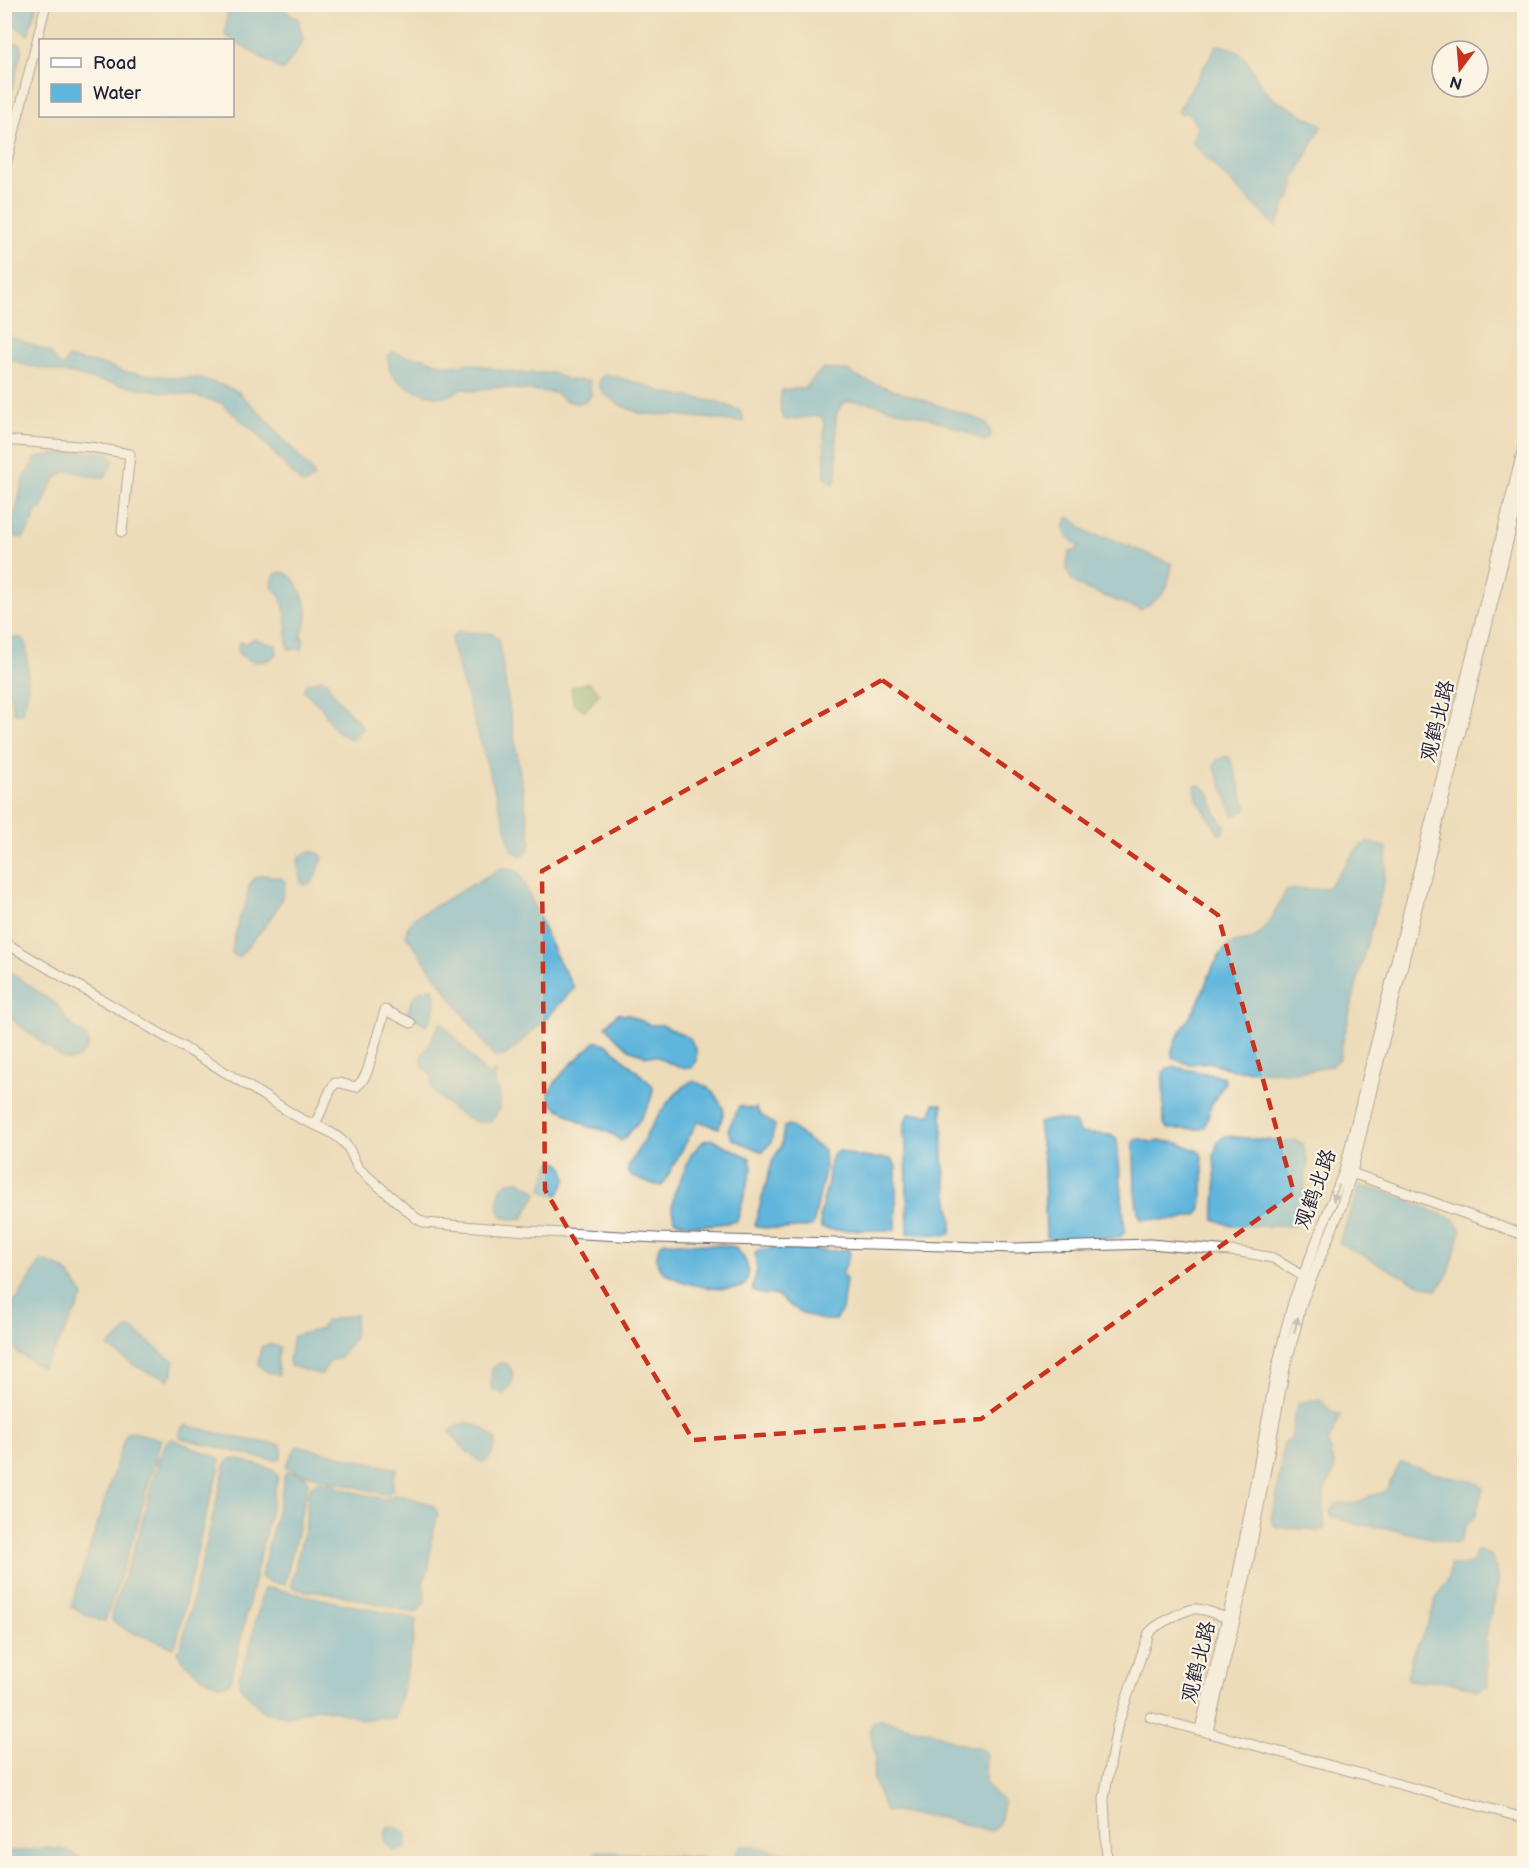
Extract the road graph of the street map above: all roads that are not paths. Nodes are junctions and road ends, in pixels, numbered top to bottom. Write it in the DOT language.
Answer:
graph roads {
  1 [pos="46,4"];
  2 [pos="4,173"];
  3 [pos="4,440"];
  4 [pos="1524,444"];
  5 [pos="1524,477"];
  6 [pos="122,532"];
  7 [pos="4,942"];
  8 [pos="411,1023"];
  9 [pos="315,1125"];
  10 [pos="1348,1172"];
  11 [pos="1524,1235"];
  12 [pos="1306,1278"];
  13 [pos="1231,1619"];
  14 [pos="1150,1717"];
  15 [pos="1524,1818"];
  16 [pos="1107,1863"];
  1 -- 2 [label="street"];
  3 -- 6 [label="street"];
  4 -- 10 [label="street, 观鹤北路"];
  5 -- 10 [label="street, 观鹤北路"];
  7 -- 9 [label="street"];
  8 -- 9 [label="street"];
  9 -- 12 [label="street"];
  10 -- 11 [label="street"];
  10 -- 12 [label="street, 观鹤北路"];
  12 -- 13 [label="street, 观鹤北路"];
  13 -- 13 [label="street, 观鹤北路"];
  13 -- 16 [label="street"];
  14 -- 15 [label="street"];
}
